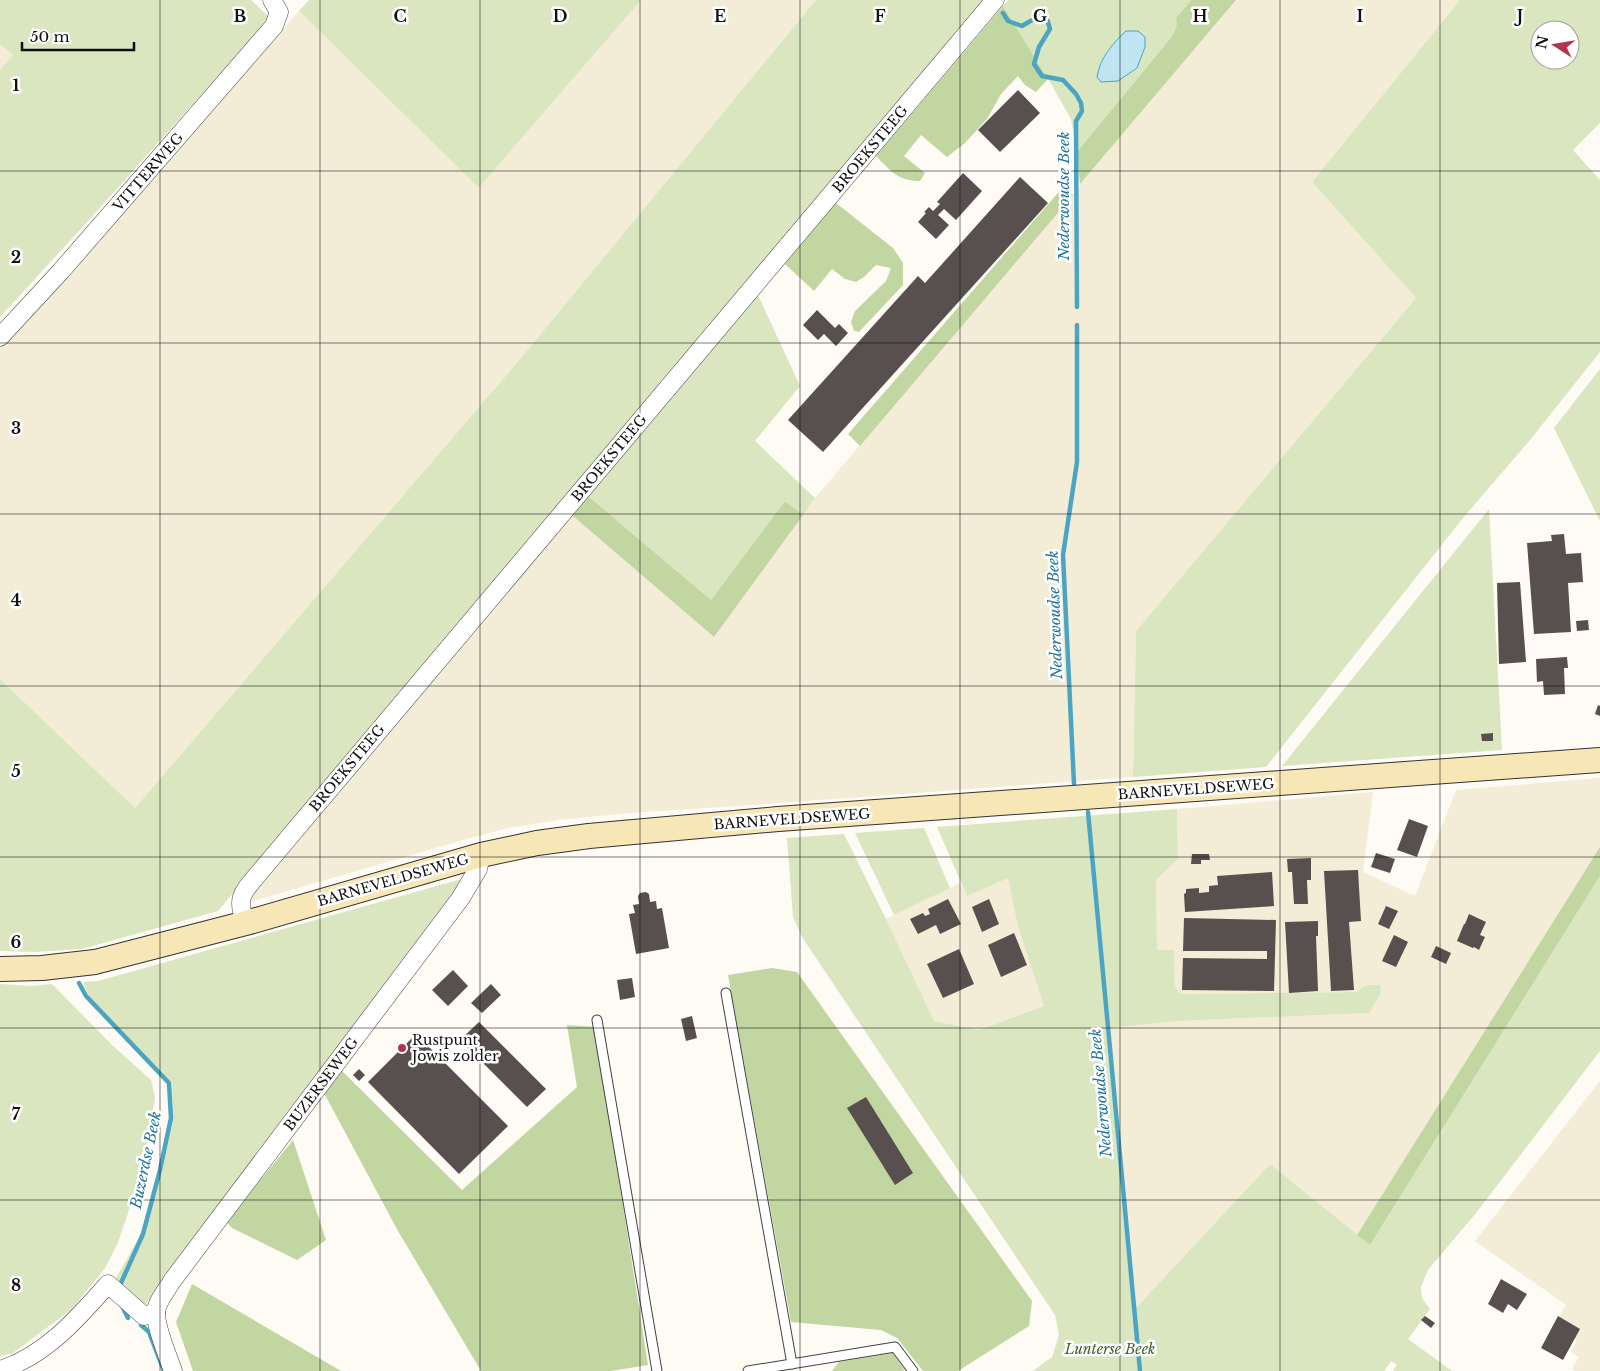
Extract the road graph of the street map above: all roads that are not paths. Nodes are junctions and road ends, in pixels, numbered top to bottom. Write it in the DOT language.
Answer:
graph roads {
  1 [pos="272,0"];
  2 [pos="996,0"];
  3 [pos="0,337"];
  4 [pos="1600,760"];
  5 [pos="481,855"];
  6 [pos="246,923"];
  7 [pos="0,969"];
  8 [pos="726,993"];
  9 [pos="597,1020"];
  10 [pos="156,1312"];
  11 [pos="792,1364"];
  12 [pos="0,1370"];
  13 [pos="173,1371"];
  14 [pos="657,1371"];
  15 [pos="748,1371"];
  16 [pos="913,1371"];
  1 -- 3 [label="street, VITTERWEG"];
  2 -- 6 [label="street, BROEKSTEEG"];
  4 -- 5 [label="main road, BARNEVELDSEWEG"];
  5 -- 6 [label="main road, BARNEVELDSEWEG"];
  5 -- 10 [label="street, BUZERSEWEG"];
  6 -- 7 [label="main road, BARNEVELDSEWEG"];
  8 -- 11 [label="lane"];
  9 -- 14 [label="lane"];
  10 -- 12 [label="street"];
  10 -- 13 [label="street"];
  11 -- 15 [label="lane"];
  11 -- 16 [label="lane"];
}
